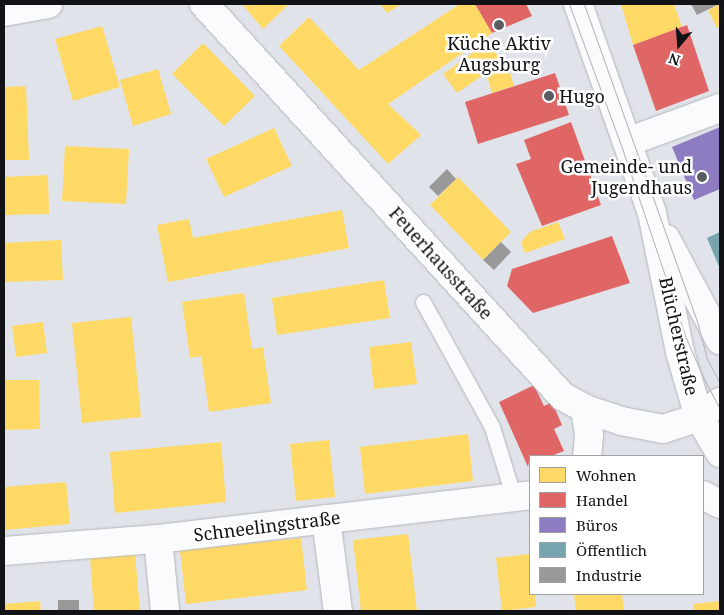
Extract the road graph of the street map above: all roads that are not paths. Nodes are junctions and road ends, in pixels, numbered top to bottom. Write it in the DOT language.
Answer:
graph roads {
  1 [pos="48,4"];
  2 [pos="204,4"];
  3 [pos="578,4"];
  4 [pos="4,12"];
  5 [pos="720,108"];
  6 [pos="628,142"];
  7 [pos="652,214"];
  8 [pos="423,302"];
  9 [pos="720,340"];
  10 [pos="585,409"];
  11 [pos="710,409"];
  12 [pos="720,453"];
  13 [pos="587,455"];
  14 [pos="522,496"];
  15 [pos="704,496"];
  16 [pos="720,504"];
  17 [pos="326,519"];
  18 [pos="158,539"];
  19 [pos="4,551"];
  20 [pos="165,611"];
  21 [pos="338,611"];
  1 -- 4 [label="street"];
  2 -- 10 [label="street, Feuerhausstraße"];
  3 -- 6 [label="street, Blücherstraße"];
  5 -- 6 [label="street"];
  6 -- 7 [label="street, Blücherstraße"];
  7 -- 9 [label="street, Blücherstraße"];
  7 -- 11 [label="street, Blücherstraße"];
  8 -- 14 [label="lane"];
  10 -- 11 [label="street, Feuerhausstraße"];
  10 -- 13 [label="street"];
  11 -- 12 [label="street, Blücherstraße"];
  14 -- 17 [label="street, Schneelingstraße"];
  15 -- 16 [label="street"];
  17 -- 18 [label="street, Schneelingstraße"];
  17 -- 21 [label="street"];
  18 -- 19 [label="street, Schneelingstraße"];
  18 -- 20 [label="street"];
}
